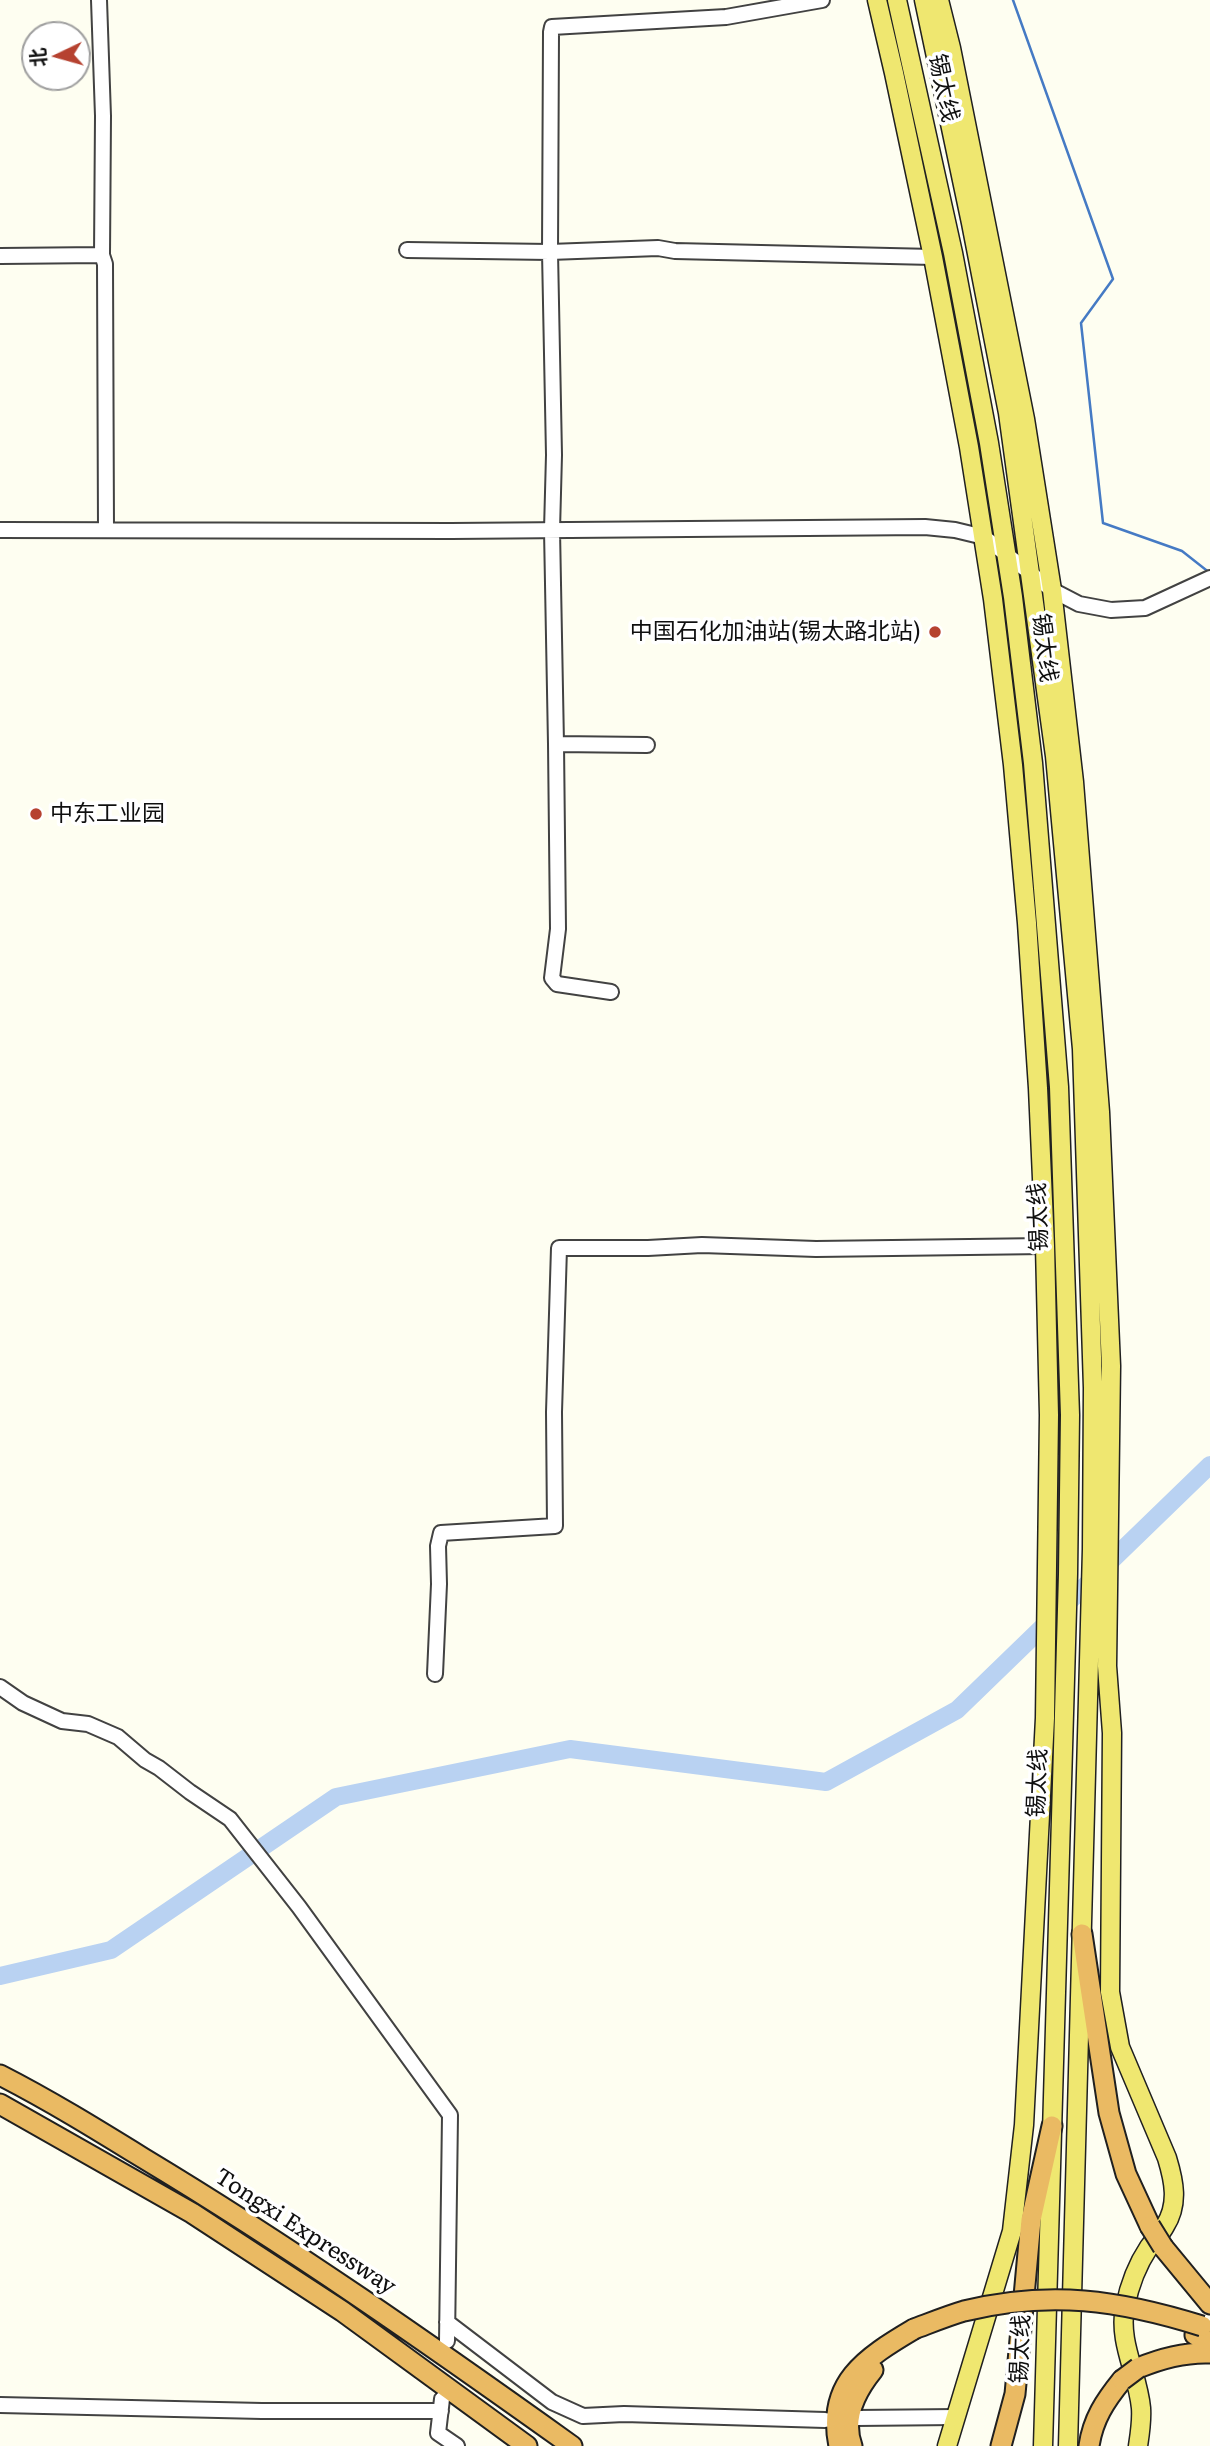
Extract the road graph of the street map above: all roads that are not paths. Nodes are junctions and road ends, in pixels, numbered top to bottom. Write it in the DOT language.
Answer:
graph roads {
  1 [pos="99,0"];
  2 [pos="822,0"];
  3 [pos="877,0"];
  4 [pos="897,0"];
  5 [pos="924,0"];
  6 [pos="939,0"];
  7 [pos="407,250"];
  8 [pos="550,252"];
  9 [pos="102,255"];
  10 [pos="0,256"];
  11 [pos="933,257"];
  12 [pos="0,530"];
  13 [pos="106,530"];
  14 [pos="552,530"];
  15 [pos="984,537"];
  16 [pos="1006,553"];
  17 [pos="1030,571"];
  18 [pos="1210,578"];
  19 [pos="1052,590"];
  20 [pos="556,744"];
  21 [pos="647,744"];
  22 [pos="611,992"];
  23 [pos="1045,1246"];
  24 [pos="435,1674"];
  25 [pos="0,1687"];
  26 [pos="1082,1934"];
  27 [pos="0,2075"];
  28 [pos="0,2104"];
  29 [pos="1052,2126"];
  30 [pos="1210,2304"];
  31 [pos="447,2322"];
  32 [pos="1204,2333"];
  33 [pos="918,2334"];
  34 [pos="447,2341"];
  35 [pos="1210,2353"];
  36 [pos="0,2405"];
  37 [pos="956,2417"];
  38 [pos="856,2418"];
  39 [pos="825,2420"];
  40 [pos="457,2446"];
  41 [pos="527,2446"];
  42 [pos="572,2446"];
  43 [pos="839,2446"];
  44 [pos="852,2446"];
  45 [pos="947,2446"];
  46 [pos="1001,2446"];
  47 [pos="1043,2446"];
  48 [pos="1068,2446"];
  49 [pos="1089,2446"];
  50 [pos="1138,2446"];
  1 -- 9 [label="street"];
  2 -- 8 [label="street"];
  3 -- 11 [label="main road"];
  4 -- 16 [label="main road, 锡太线"];
  5 -- 17 [label="main road, 锡太线"];
  6 -- 19 [label="main road"];
  7 -- 8 [label="street"];
  8 -- 11 [label="street"];
  8 -- 14 [label="street"];
  9 -- 10 [label="street"];
  9 -- 13 [label="street"];
  11 -- 15 [label="main road"];
  12 -- 13 [label="street"];
  13 -- 14 [label="street"];
  14 -- 15 [label="street"];
  14 -- 20 [label="street"];
  15 -- 16 [label="street"];
  15 -- 23 [label="main road"];
  16 -- 17 [label="street"];
  16 -- 29 [label="main road, 锡太线"];
  17 -- 19 [label="street"];
  17 -- 26 [label="main road, 锡太线"];
  18 -- 19 [label="street"];
  19 -- 50 [label="main road"];
  20 -- 21 [label="street"];
  20 -- 22 [label="street"];
  23 -- 24 [label="street"];
  23 -- 37 [label="main road"];
  25 -- 31 [label="street"];
  26 -- 30 [label="highway, bridge"];
  26 -- 48 [label="main road, 锡太线"];
  27 -- 42 [label="highway, Tongxi Expressway"];
  28 -- 41 [label="highway, Tongxi Expressway"];
  29 -- 46 [label="highway"];
  29 -- 47 [label="main road, 锡太线"];
  31 -- 34 [label="street"];
  31 -- 39 [label="street"];
  32 -- 33 [label="highway"];
  33 -- 43 [label="highway"];
  33 -- 44 [label="highway"];
  35 -- 49 [label="highway, bridge"];
  36 -- 40 [label="street"];
  37 -- 38 [label="street"];
  37 -- 45 [label="main road"];
}
